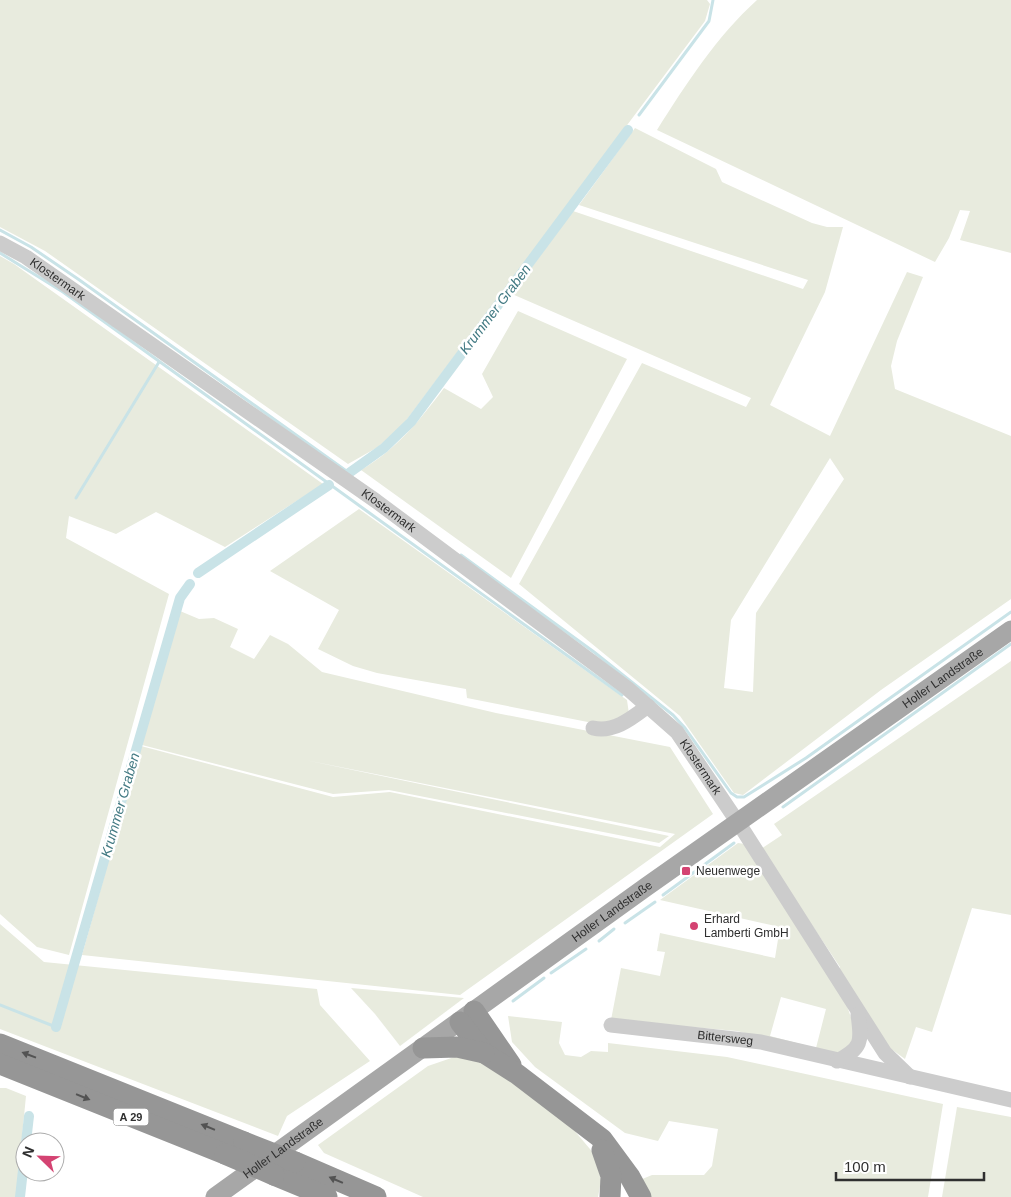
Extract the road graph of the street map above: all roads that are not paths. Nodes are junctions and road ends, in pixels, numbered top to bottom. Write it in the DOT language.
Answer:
graph roads {
  1 [pos="0,242"];
  2 [pos="1011,630"];
  3 [pos="648,706"];
  4 [pos="594,728"];
  5 [pos="738,822"];
  6 [pos="856,1009"];
  7 [pos="467,1016"];
  8 [pos="612,1025"];
  9 [pos="0,1044"];
  10 [pos="424,1048"];
  11 [pos="484,1053"];
  12 [pos="837,1061"];
  13 [pos="0,1064"];
  14 [pos="517,1074"];
  15 [pos="0,1077"];
  16 [pos="910,1077"];
  17 [pos="37,1079"];
  18 [pos="1011,1100"];
  19 [pos="589,1128"];
  20 [pos="214,1197"];
  21 [pos="327,1197"];
  22 [pos="376,1197"];
  23 [pos="610,1197"];
  24 [pos="640,1197"];
  1 -- 3 [label="street, Klostermark"];
  2 -- 5 [label="main road, Holler Landstraße"];
  3 -- 4 [label="street"];
  3 -- 5 [label="street, Klostermark"];
  5 -- 6 [label="street"];
  5 -- 7 [label="main road, Holler Landstraße"];
  6 -- 12 [label="street"];
  6 -- 16 [label="street"];
  7 -- 10 [label="main road, Holler Landstraße"];
  7 -- 11 [label="highway"];
  7 -- 14 [label="highway"];
  8 -- 12 [label="street, Bittersweg"];
  22 -- 9 [label="highway, A 29, one-way, bridge"];
  10 -- 11 [label="highway"];
  10 -- 20 [label="main road, Holler Landstraße"];
  11 -- 14 [label="highway"];
  12 -- 16 [label="street, Bittersweg"];
  13 -- 17 [label="highway, A 29"];
  14 -- 19 [label="highway"];
  15 -- 17 [label="highway"];
  16 -- 18 [label="street, Bittersweg"];
  17 -- 21 [label="highway, A 29, one-way, bridge"];
  19 -- 23 [label="highway"];
  19 -- 24 [label="highway"];
}
